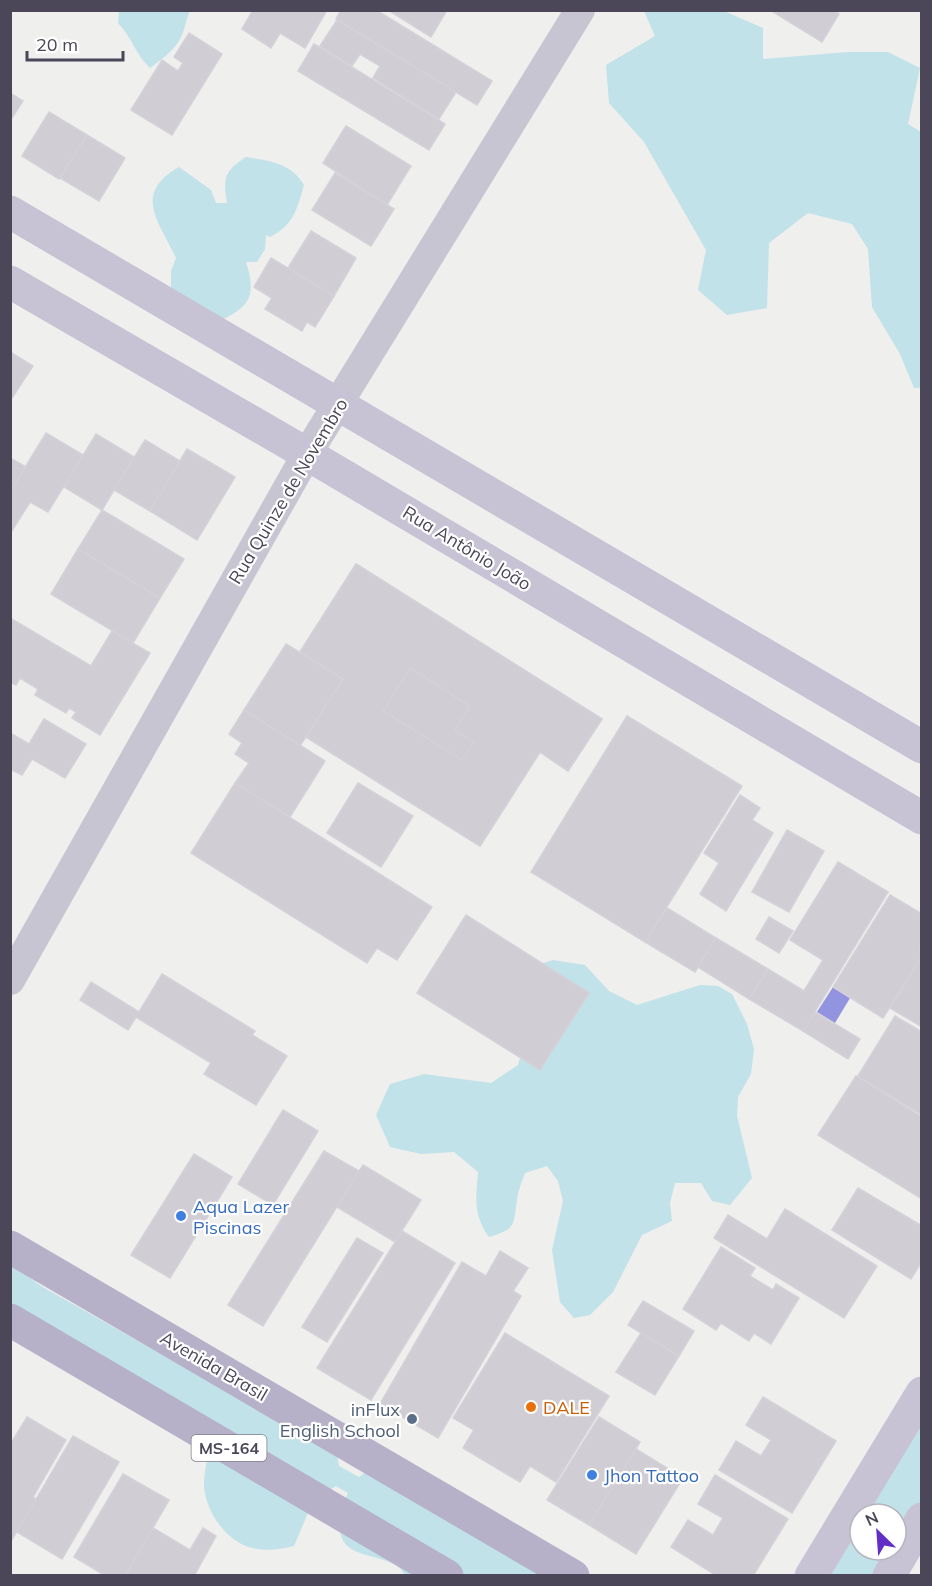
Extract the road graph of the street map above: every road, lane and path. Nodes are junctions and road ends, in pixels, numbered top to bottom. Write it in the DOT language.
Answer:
graph roads {
  1 [pos="580,10"];
  2 [pos="10,212"];
  3 [pos="10,282"];
  4 [pos="340,404"];
  5 [pos="307,454"];
  6 [pos="921,747"];
  7 [pos="921,818"];
  8 [pos="10,980"];
  9 [pos="10,1247"];
  10 [pos="10,1320"];
  11 [pos="921,1393"];
  12 [pos="921,1519"];
  13 [pos="447,1575"];
  14 [pos="573,1575"];
  15 [pos="812,1575"];
  16 [pos="889,1575"];
  1 -- 4 [label="street, Rua Quinze de Novembro"];
  2 -- 4 [label="main road"];
  3 -- 5 [label="main road, Rua Antônio João"];
  4 -- 5 [label="street, Rua Quinze de Novembro"];
  4 -- 6 [label="main road"];
  5 -- 7 [label="main road, Rua Antônio João"];
  5 -- 8 [label="street, Rua Quinze de Novembro"];
  9 -- 14 [label="main road, Avenida Brasil"];
  10 -- 13 [label="main road, MS-164"];
  11 -- 15 [label="main road"];
  12 -- 16 [label="main road"];
}
